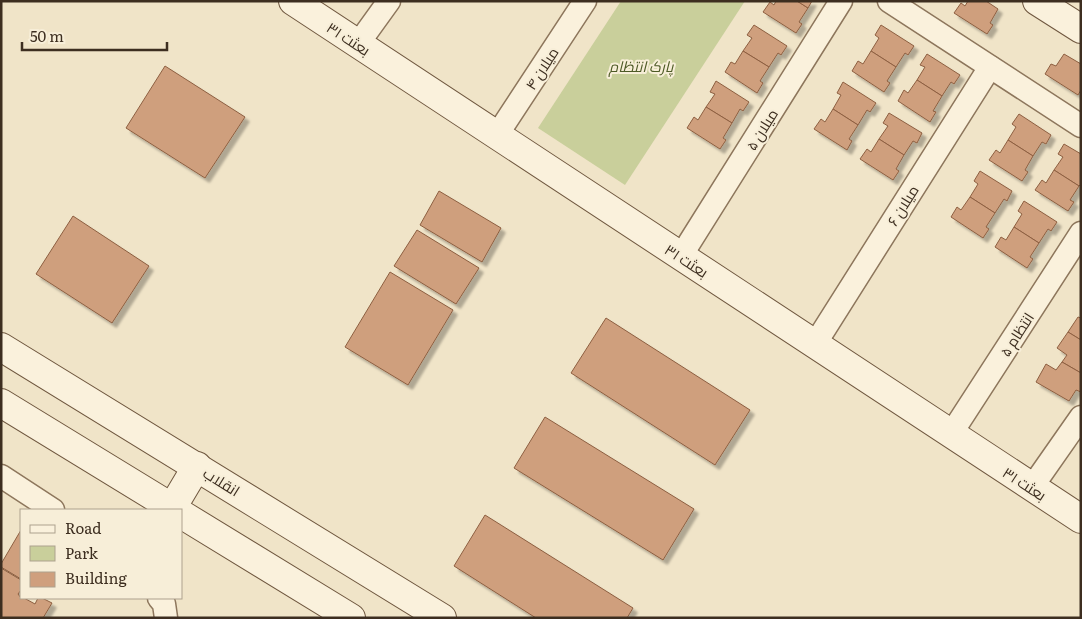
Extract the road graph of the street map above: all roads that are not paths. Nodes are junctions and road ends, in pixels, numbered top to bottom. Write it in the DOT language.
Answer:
graph roads {
  1 [pos="293,1"];
  2 [pos="389,1"];
  3 [pos="585,1"];
  4 [pos="842,1"];
  5 [pos="889,1"];
  6 [pos="1037,1"];
  7 [pos="1081,29"];
  8 [pos="358,44"];
  9 [pos="990,67"];
  10 [pos="1081,126"];
  11 [pos="497,136"];
  12 [pos="1081,233"];
  13 [pos="681,256"];
  14 [pos="815,344"];
  15 [pos="1,347"];
  16 [pos="1,403"];
  17 [pos="1081,417"];
  18 [pos="951,434"];
  19 [pos="197,466"];
  20 [pos="1,476"];
  21 [pos="1032,487"];
  22 [pos="51,509"];
  23 [pos="173,509"];
  24 [pos="177,509"];
  25 [pos="182,515"];
  26 [pos="1081,519"];
  27 [pos="160,599"];
  28 [pos="166,618"];
  29 [pos="351,618"];
  30 [pos="442,618"];
  1 -- 8 [label="street, بعثت ۳۱"];
  2 -- 8 [label="street"];
  3 -- 11 [label="street, میلان ۴"];
  4 -- 13 [label="street, میلان ۵"];
  5 -- 9 [label="street"];
  6 -- 7 [label="street"];
  8 -- 11 [label="street, بعثت ۳۱"];
  9 -- 10 [label="street"];
  9 -- 14 [label="street, میلان ۶"];
  11 -- 13 [label="street, بعثت ۳۱"];
  12 -- 18 [label="street, انتظام ۵"];
  13 -- 14 [label="street, بعثت ۳۱"];
  14 -- 18 [label="street, بعثت ۳۱"];
  15 -- 19 [label="street, انقلاب"];
  16 -- 23 [label="street"];
  17 -- 21 [label="street"];
  18 -- 21 [label="street, بعثت ۳۱"];
  19 -- 24 [label="street"];
  19 -- 30 [label="street, انقلاب"];
  20 -- 22 [label="street"];
  21 -- 26 [label="street, بعثت ۳۱"];
  25 -- 29 [label="street"];
  27 -- 28 [label="street"];
}
